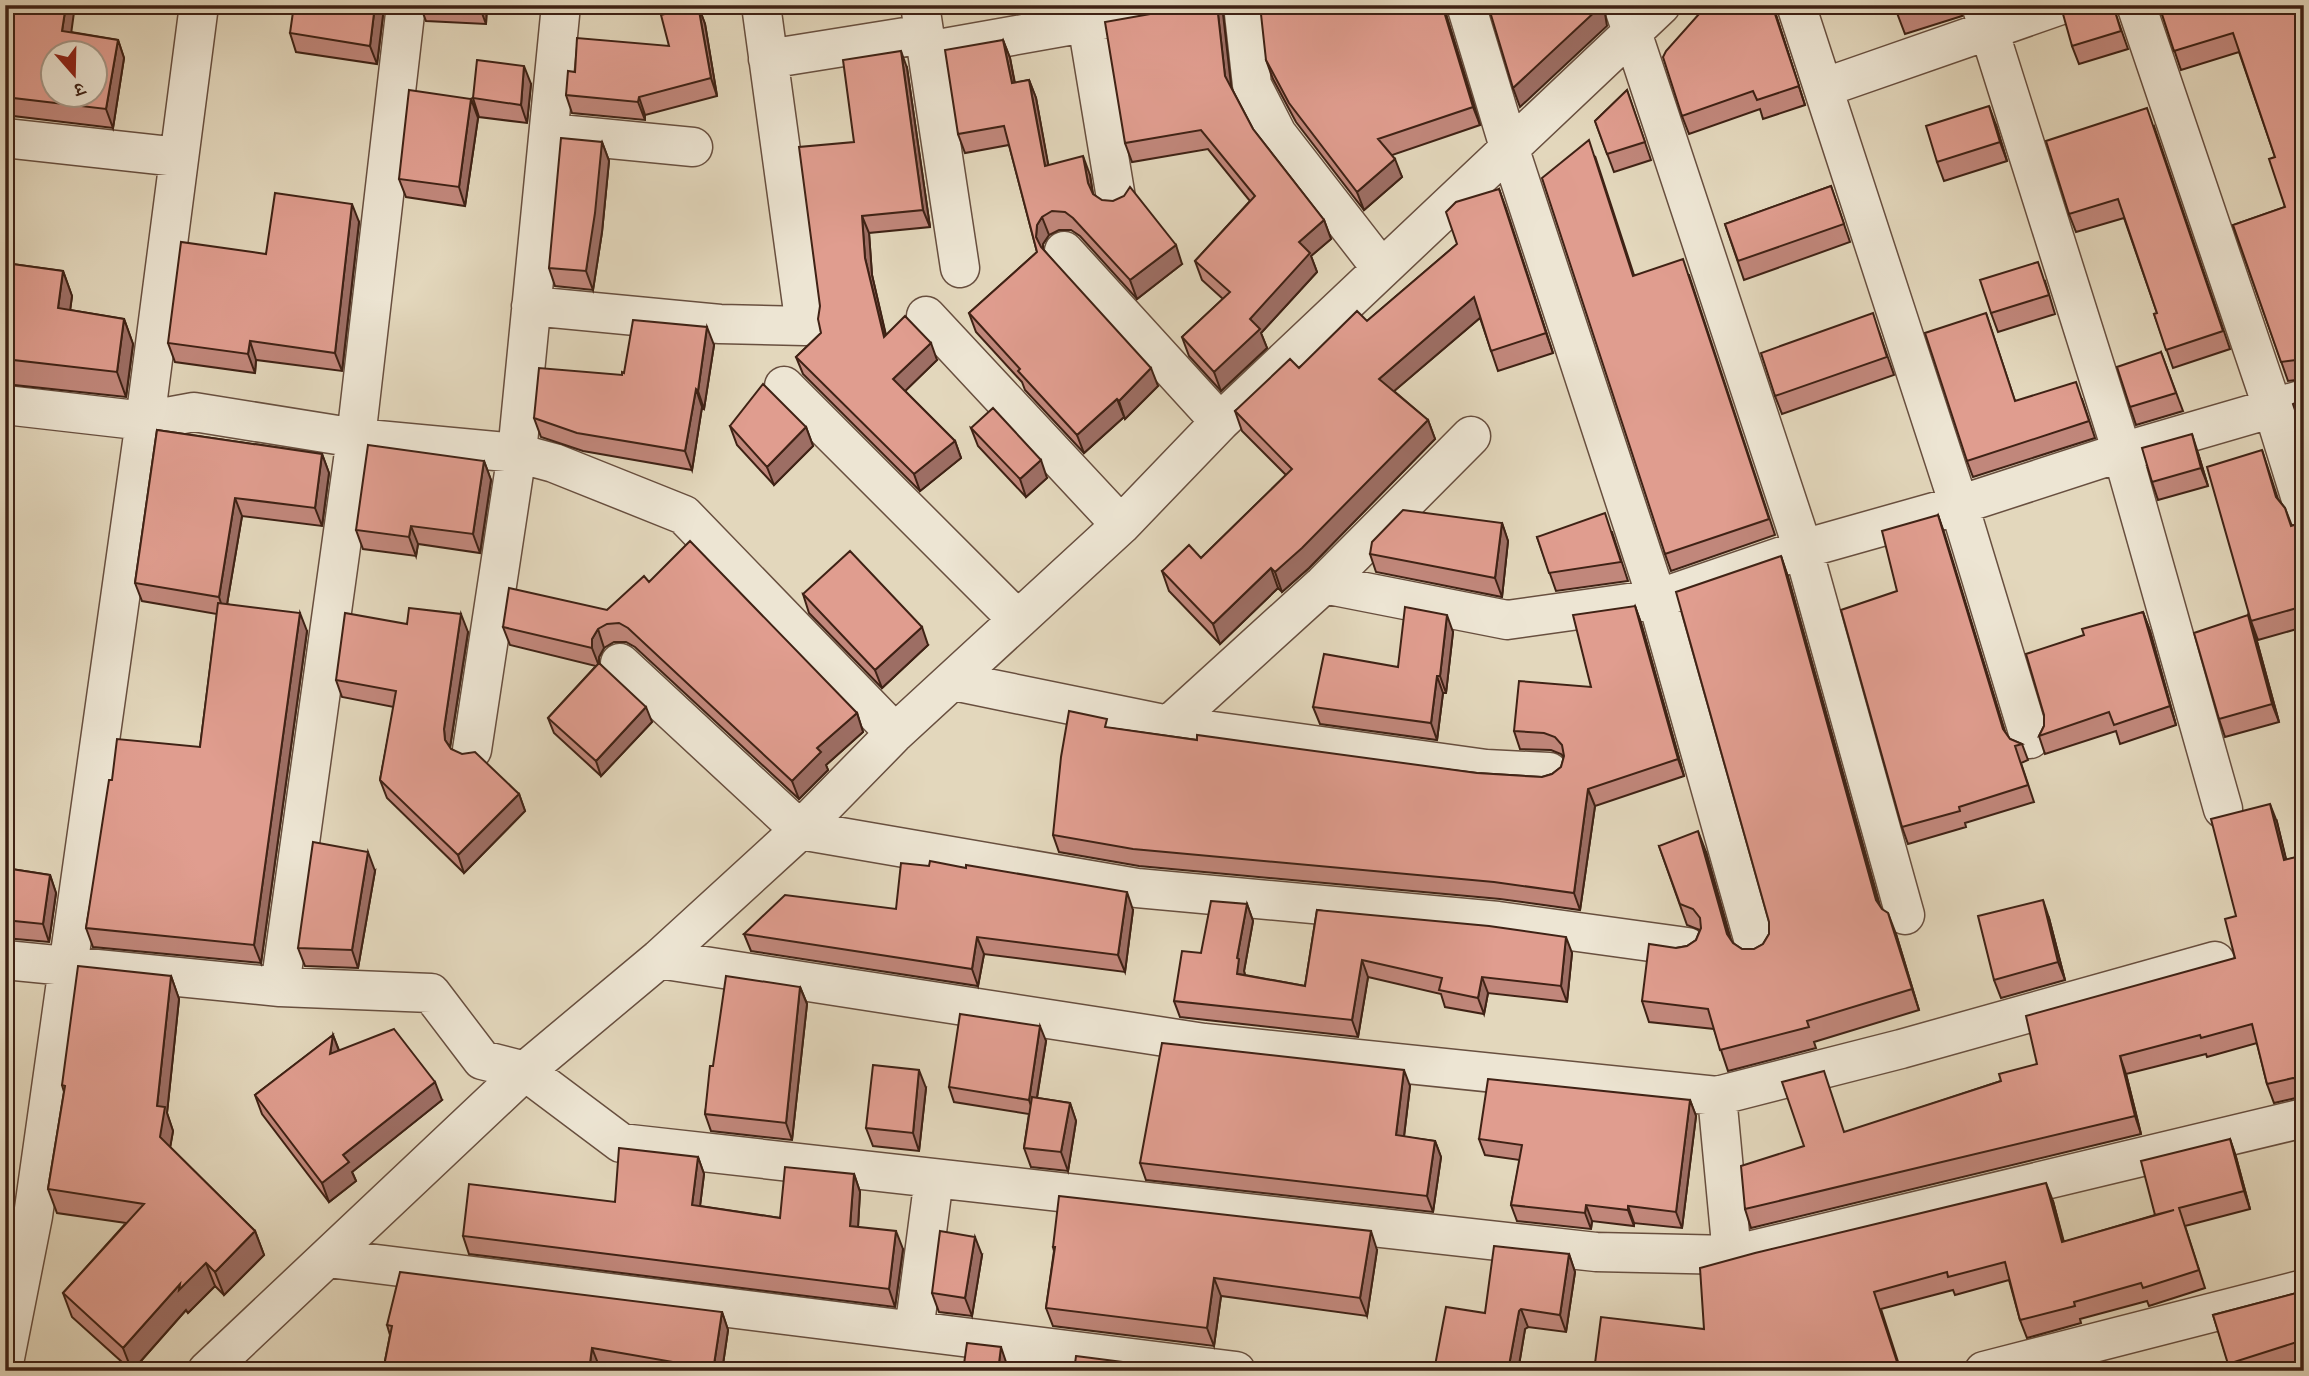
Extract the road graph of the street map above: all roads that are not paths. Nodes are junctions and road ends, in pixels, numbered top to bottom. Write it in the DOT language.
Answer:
graph roads {
  1 [pos="199,5"];
  2 [pos="406,5"];
  3 [pos="561,5"];
  4 [pos="761,5"];
  5 [pos="1186,5"];
  6 [pos="1244,5"];
  7 [pos="1466,5"];
  8 [pos="1661,5"];
  9 [pos="1796,5"];
  10 [pos="2061,5"];
  11 [pos="2136,5"];
  12 [pos="1085,14"];
  13 [pos="1985,18"];
  14 [pos="1628,19"];
  15 [pos="924,30"];
  16 [pos="768,59"];
  17 [pos="1823,88"];
  18 [pos="549,133"];
  19 [pos="5,138"];
  20 [pos="693,147"];
  21 [pos="1509,147"];
  22 [pos="178,157"];
  23 [pos="1116,198"];
  24 [pos="1064,251"];
  25 [pos="960,268"];
  26 [pos="1381,268"];
  27 [pos="531,306"];
  28 [pos="926,316"];
  29 [pos="784,386"];
  30 [pos="2289,404"];
  31 [pos="5,405"];
  32 [pos="145,421"];
  33 [pos="1220,422"];
  34 [pos="1471,436"];
  35 [pos="356,438"];
  36 [pos="2122,452"];
  37 [pos="517,453"];
  38 [pos="1959,505"];
  39 [pos="2304,509"];
  40 [pos="1121,525"];
  41 [pos="1803,549"];
  42 [pos="1324,584"];
  43 [pos="1657,599"];
  44 [pos="1017,619"];
  45 [pos="620,663"];
  46 [pos="953,681"];
  47 [pos="1169,725"];
  48 [pos="895,733"];
  49 [pos="2030,739"];
  50 [pos="472,750"];
  51 [pos="1549,772"];
  52 [pos="2224,809"];
  53 [pos="800,830"];
  54 [pos="1905,915"];
  55 [pos="1687,947"];
  56 [pos="1756,948"];
  57 [pos="659,959"];
  58 [pos="5,960"];
  59 [pos="2215,961"];
  60 [pos="67,966"];
  61 [pos="280,987"];
  62 [pos="525,1071"];
  63 [pos="1717,1096"];
  64 [pos="2304,1118"];
  65 [pos="934,1178"];
  66 [pos="19,1215"];
  67 [pos="1732,1255"];
  68 [pos="328,1258"];
  69 [pos="2304,1289"];
  70 [pos="914,1331"];
  71 [pos="5,1358"];
  72 [pos="207,1371"];
  73 [pos="1236,1371"];
  74 [pos="1984,1371"];
  1 -- 22 [label="street"];
  2 -- 35 [label="street"];
  3 -- 18 [label="street"];
  4 -- 16 [label="street"];
  5 -- 12 [label="street"];
  6 -- 26 [label="street"];
  7 -- 21 [label="street"];
  8 -- 14 [label="street"];
  9 -- 17 [label="street"];
  10 -- 13 [label="street"];
  11 -- 30 [label="street"];
  12 -- 15 [label="street"];
  12 -- 23 [label="street"];
  13 -- 17 [label="street"];
  13 -- 36 [label="street"];
  14 -- 21 [label="street"];
  14 -- 41 [label="street"];
  15 -- 16 [label="street"];
  15 -- 25 [label="street"];
  16 -- 27 [label="street"];
  17 -- 38 [label="street"];
  18 -- 20 [label="street"];
  18 -- 27 [label="street"];
  19 -- 22 [label="street"];
  21 -- 26 [label="street"];
  21 -- 43 [label="street"];
  22 -- 32 [label="street"];
  24 -- 33 [label="street"];
  26 -- 33 [label="street"];
  27 -- 37 [label="street"];
  28 -- 40 [label="street"];
  29 -- 44 [label="street"];
  30 -- 36 [label="street"];
  30 -- 39 [label="street"];
  31 -- 32 [label="street"];
  32 -- 35 [label="street"];
  32 -- 60 [label="street"];
  33 -- 40 [label="street"];
  34 -- 42 [label="street"];
  35 -- 37 [label="street"];
  35 -- 61 [label="street"];
  36 -- 38 [label="street"];
  36 -- 52 [label="street"];
  37 -- 48 [label="street"];
  37 -- 50 [label="street"];
  38 -- 41 [label="street"];
  38 -- 49 [label="street"];
  40 -- 44 [label="street"];
  41 -- 43 [label="street"];
  41 -- 54 [label="street"];
  42 -- 43 [label="street"];
  42 -- 47 [label="street"];
  43 -- 56 [label="street"];
  44 -- 46 [label="street"];
  45 -- 53 [label="street"];
  46 -- 47 [label="street"];
  46 -- 48 [label="street"];
  47 -- 51 [label="street"];
  48 -- 53 [label="street"];
  53 -- 55 [label="street"];
  53 -- 57 [label="street"];
  57 -- 62 [label="street"];
  57 -- 63 [label="street"];
  58 -- 60 [label="street"];
  59 -- 63 [label="street"];
  60 -- 61 [label="street"];
  60 -- 66 [label="street"];
  61 -- 62 [label="street"];
  62 -- 65 [label="street"];
  62 -- 68 [label="street"];
  63 -- 67 [label="street"];
  64 -- 67 [label="street"];
  65 -- 67 [label="street"];
  65 -- 70 [label="street"];
  66 -- 71 [label="street"];
  68 -- 70 [label="street"];
  68 -- 72 [label="street"];
  69 -- 74 [label="street"];
  70 -- 73 [label="street"];
}
